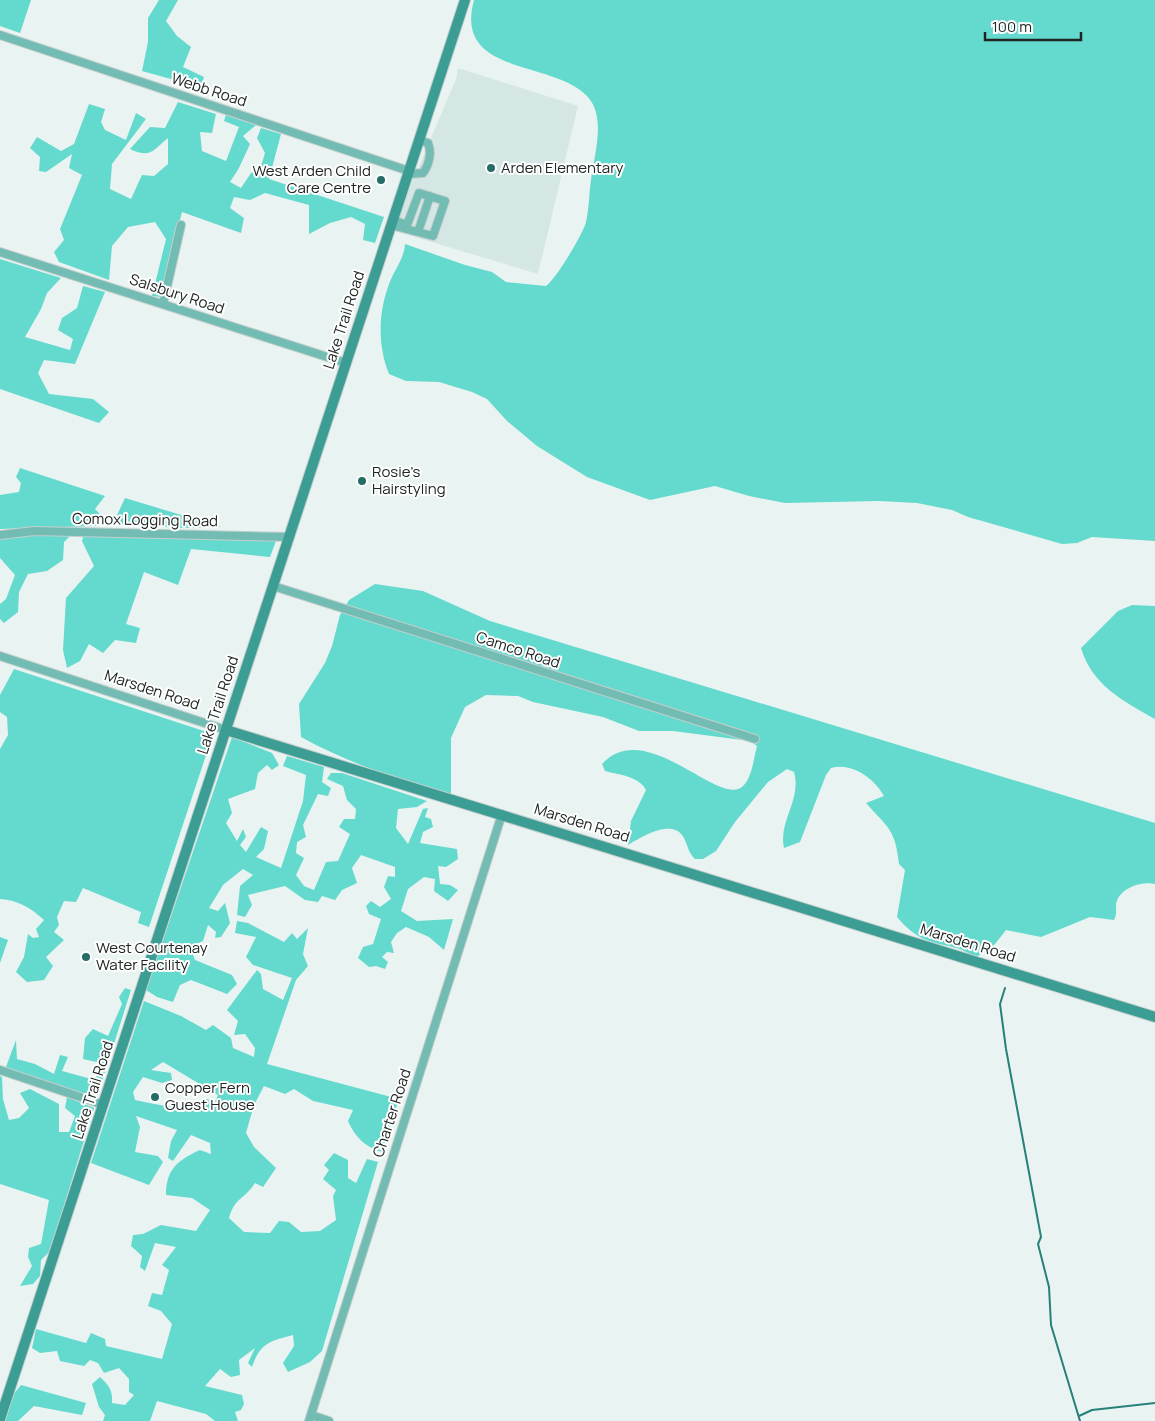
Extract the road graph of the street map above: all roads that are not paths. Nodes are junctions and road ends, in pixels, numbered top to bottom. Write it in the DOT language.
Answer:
graph roads {
  1 [pos="465,0"];
  2 [pos="0,35"];
  3 [pos="419,140"];
  4 [pos="408,172"];
  5 [pos="430,196"];
  6 [pos="392,222"];
  7 [pos="181,225"];
  8 [pos="418,232"];
  9 [pos="0,252"];
  10 [pos="163,304"];
  11 [pos="346,363"];
  12 [pos="0,535"];
  13 [pos="290,537"];
  14 [pos="272,586"];
  15 [pos="0,656"];
  16 [pos="226,730"];
  17 [pos="755,739"];
  18 [pos="502,814"];
  19 [pos="1155,1017"];
  20 [pos="0,1070"];
  21 [pos="104,1105"];
  22 [pos="310,1418"];
  23 [pos="0,1419"];
  24 [pos="329,1421"];
  1 -- 3 [label="street, Lake Trail Road"];
  2 -- 4 [label="street, Webb Road"];
  3 -- 4 [label="street, Lake Trail Road"];
  3 -- 4 [label="street"];
  4 -- 6 [label="street, Lake Trail Road"];
  5 -- 6 [label="street"];
  5 -- 8 [label="street"];
  5 -- 8 [label="street"];
  6 -- 8 [label="street"];
  6 -- 11 [label="street, Lake Trail Road"];
  7 -- 10 [label="street"];
  9 -- 10 [label="street, Salsbury Road"];
  10 -- 11 [label="street, Salsbury Road"];
  11 -- 13 [label="street, Lake Trail Road"];
  12 -- 13 [label="street, Comox Logging Road"];
  13 -- 14 [label="street, Lake Trail Road"];
  14 -- 16 [label="street, Lake Trail Road"];
  14 -- 17 [label="street, Camco Road"];
  15 -- 16 [label="street, Marsden Road"];
  16 -- 18 [label="street, Marsden Road"];
  16 -- 21 [label="street, Lake Trail Road"];
  18 -- 19 [label="street, Marsden Road"];
  18 -- 22 [label="street, Charter Road"];
  20 -- 21 [label="street"];
  21 -- 23 [label="street, Lake Trail Road"];
  22 -- 24 [label="street"];
}
